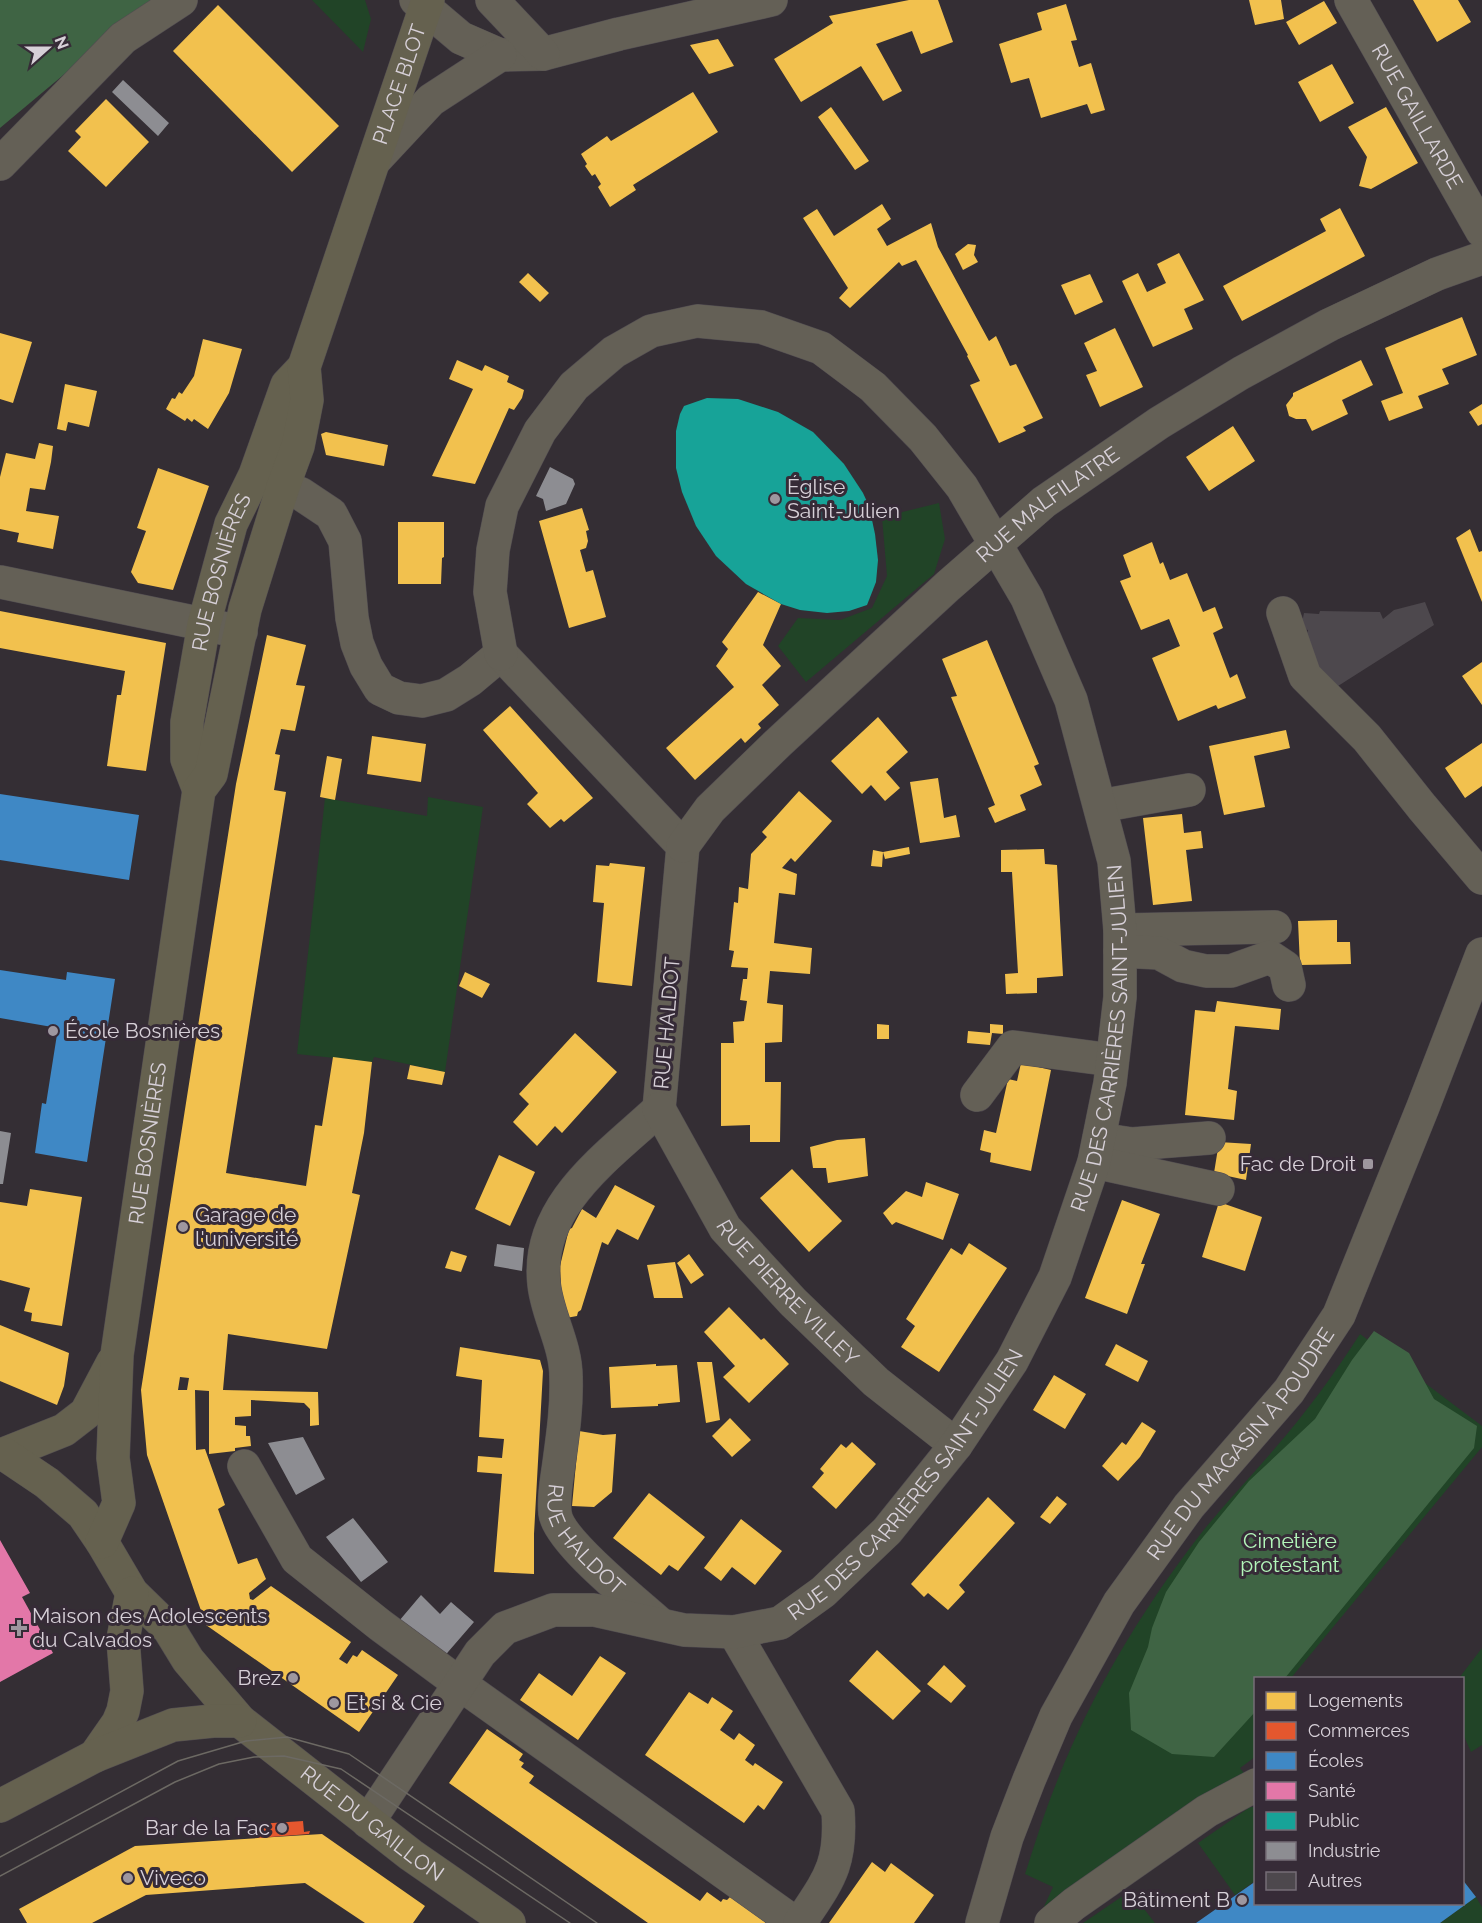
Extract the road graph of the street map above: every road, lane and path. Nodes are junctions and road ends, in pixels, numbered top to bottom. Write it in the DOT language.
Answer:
graph roads {
  1 [pos="181,0"];
  2 [pos="492,0"];
  3 [pos="771,0"];
  4 [pos="1351,0"];
  5 [pos="423,3"];
  6 [pos="543,54"];
  7 [pos="500,55"];
  8 [pos="375,159"];
  9 [pos="0,164"];
  10 [pos="1482,231"];
  11 [pos="1482,258"];
  12 [pos="269,481"];
  13 [pos="997,546"];
  14 [pos="0,582"];
  15 [pos="1282,613"];
  16 [pos="204,624"];
  17 [pos="241,632"];
  18 [pos="501,654"];
  19 [pos="199,790"];
  20 [pos="1189,790"];
  21 [pos="1100,806"];
  22 [pos="682,846"];
  23 [pos="1482,878"];
  24 [pos="1275,927"];
  25 [pos="1120,941"];
  26 [pos="1482,954"];
  27 [pos="1289,985"];
  28 [pos="1112,1060"];
  29 [pos="977,1095"];
  30 [pos="659,1109"];
  31 [pos="1209,1138"];
  32 [pos="1096,1150"];
  33 [pos="1218,1189"];
  34 [pos="117,1355"];
  35 [pos="956,1445"];
  36 [pos="2,1454"];
  37 [pos="244,1466"];
  38 [pos="102,1542"];
  39 [pos="132,1593"];
  40 [pos="660,1625"];
  41 [pos="735,1632"];
  42 [pos="460,1684"];
  43 [pos="240,1721"];
  44 [pos="95,1756"];
  45 [pos="1254,1786"];
  46 [pos="0,1806"];
  47 [pos="368,1822"];
  48 [pos="509,1923"];
  49 [pos="795,1923"];
  50 [pos="800,1923"];
  51 [pos="982,1923"];
  52 [pos="1051,1923"];
  1 -- 9 [label="street"];
  2 -- 6 [label="street"];
  3 -- 6 [label="street"];
  4 -- 10 [label="street, RUE GAILLARDE"];
  5 -- 7 [label="street"];
  5 -- 8 [label="main road, PLACE BLOT"];
  6 -- 7 [label="street"];
  7 -- 8 [label="street"];
  8 -- 12 [label="main road, RUE BOSNIÈRES"];
  11 -- 13 [label="street, RUE MALFILATRE"];
  12 -- 16 [label="main road, RUE BOSNIÈRES"];
  12 -- 17 [label="main road, RUE BOSNIÈRES"];
  12 -- 18 [label="street"];
  13 -- 18 [label="street, RUE DES CARRIÈRES SAINT-JULIEN"];
  13 -- 21 [label="street, RUE DES CARRIÈRES SAINT-JULIEN"];
  13 -- 22 [label="street, RUE MALFILATRE"];
  14 -- 16 [label="street"];
  15 -- 23 [label="street"];
  16 -- 17 [label="street"];
  16 -- 19 [label="main road, RUE BOSNIÈRES"];
  17 -- 19 [label="main road, RUE BOSNIÈRES"];
  18 -- 22 [label="street"];
  19 -- 34 [label="main road, RUE BOSNIÈRES"];
  20 -- 21 [label="street"];
  21 -- 25 [label="street, RUE DES CARRIÈRES SAINT-JULIEN"];
  22 -- 30 [label="street, RUE HALDOT"];
  24 -- 25 [label="street"];
  25 -- 27 [label="street"];
  25 -- 28 [label="street, RUE DES CARRIÈRES SAINT-JULIEN"];
  26 -- 51 [label="street, RUE DU MAGASIN À POUDRE"];
  28 -- 29 [label="street"];
  28 -- 32 [label="street, RUE DES CARRIÈRES SAINT-JULIEN"];
  30 -- 35 [label="street, RUE PIERRE VILLEY"];
  30 -- 40 [label="street, RUE HALDOT"];
  31 -- 32 [label="street"];
  32 -- 33 [label="street"];
  32 -- 35 [label="street, RUE DES CARRIÈRES SAINT-JULIEN"];
  34 -- 36 [label="main road, RUE BOSNIÈRES"];
  34 -- 38 [label="main road, RUE BOSNIÈRES"];
  35 -- 41 [label="street, RUE DES CARRIÈRES SAINT-JULIEN"];
  36 -- 38 [label="main road, RUE DU GAILLON"];
  37 -- 42 [label="street"];
  38 -- 39 [label="main road, RUE DU GAILLON"];
  39 -- 43 [label="main road, RUE DU GAILLON"];
  39 -- 44 [label="main road"];
  40 -- 41 [label="street, RUE DES CARRIÈRES SAINT-JULIEN"];
  40 -- 42 [label="street, RUE DES CARRIÈRES SAINT-JULIEN"];
  41 -- 50 [label="street"];
  42 -- 47 [label="street, RUE DES CARRIÈRES SAINT-JULIEN"];
  42 -- 49 [label="street"];
  43 -- 44 [label="main road"];
  43 -- 47 [label="main road, RUE DU GAILLON"];
  44 -- 46 [label="main road"];
  45 -- 52 [label="street"];
  47 -- 48 [label="main road, RUE DU GAILLON"];
}
